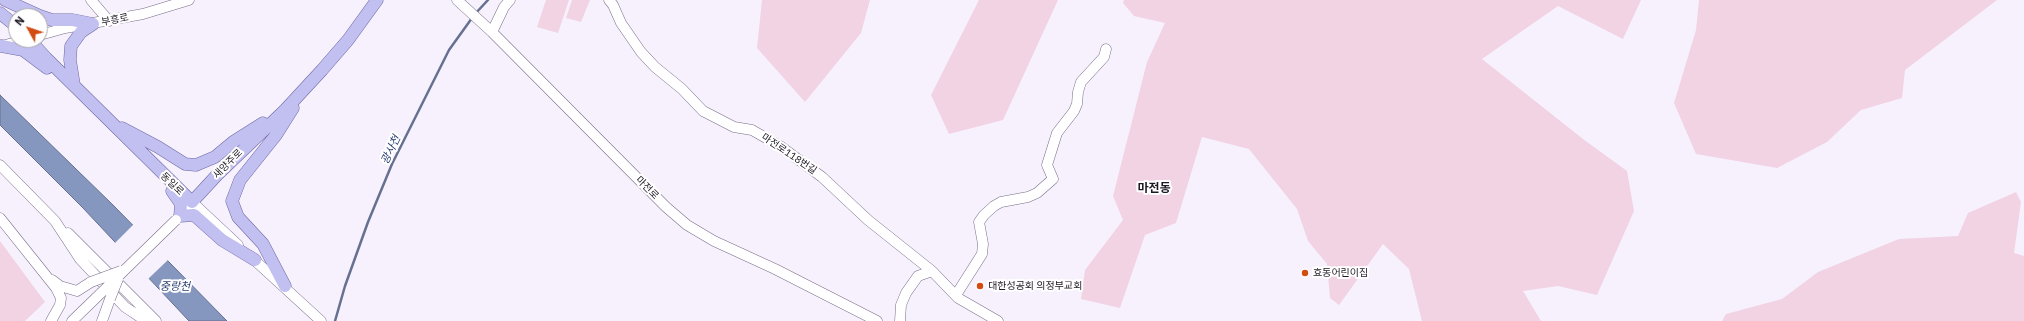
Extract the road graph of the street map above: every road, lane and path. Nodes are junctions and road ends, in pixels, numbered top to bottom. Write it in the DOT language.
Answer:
graph roads {
  1 [pos="5,0"];
  2 [pos="91,0"];
  3 [pos="189,0"];
  4 [pos="377,0"];
  5 [pos="456,0"];
  6 [pos="510,0"];
  7 [pos="609,0"];
  8 [pos="369,6"];
  9 [pos="22,8"];
  10 [pos="0,13"];
  11 [pos="48,19"];
  12 [pos="8,20"];
  13 [pos="109,21"];
  14 [pos="93,24"];
  15 [pos="489,29"];
  16 [pos="48,33"];
  17 [pos="0,46"];
  18 [pos="37,48"];
  19 [pos="1106,49"];
  20 [pos="306,87"];
  21 [pos="77,89"];
  22 [pos="272,121"];
  23 [pos="115,125"];
  24 [pos="137,149"];
  25 [pos="0,165"];
  26 [pos="192,202"];
  27 [pos="0,218"];
  28 [pos="178,218"];
  29 [pos="55,221"];
  30 [pos="255,260"];
  31 [pos="932,271"];
  32 [pos="122,272"];
  33 [pos="46,275"];
  34 [pos="285,286"];
  35 [pos="106,296"];
  36 [pos="956,296"];
  37 [pos="51,321"];
  38 [pos="72,321"];
  39 [pos="102,321"];
  40 [pos="146,321"];
  41 [pos="156,321"];
  42 [pos="321,321"];
  43 [pos="877,321"];
  44 [pos="900,321"];
  45 [pos="998,321"];
  1 -- 9 [label="main road"];
  2 -- 13 [label="street"];
  3 -- 13 [label="street, 부흥로"];
  4 -- 8 [label="main road, 새양주로"];
  5 -- 15 [label="street, 마전로"];
  6 -- 15 [label="street"];
  7 -- 31 [label="street, 마전로118번길"];
  8 -- 20 [label="main road, 새양주로"];
  10 -- 12 [label="main road"];
  11 -- 14 [label="main road"];
  13 -- 14 [label="street, 부흥로"];
  14 -- 16 [label="street, 부흥로"];
  14 -- 21 [label="main road"];
  15 -- 43 [label="street, 마전로"];
  17 -- 21 [label="main road"];
  18 -- 21 [label="main road, 동일로"];
  19 -- 36 [label="street"];
  20 -- 22 [label="main road, 새양주로"];
  20 -- 34 [label="main road"];
  21 -- 23 [label="main road, 동일로"];
  22 -- 23 [label="main road"];
  22 -- 26 [label="main road, 새양주로"];
  23 -- 24 [label="main road, 동일로"];
  24 -- 26 [label="main road, 동일로"];
  24 -- 28 [label="main road"];
  25 -- 29 [label="street"];
  26 -- 28 [label="street, 새양주로"];
  26 -- 30 [label="street, 동일로"];
  27 -- 33 [label="street"];
  28 -- 30 [label="main road"];
  28 -- 32 [label="street, 새양주로, bridge"];
  29 -- 40 [label="street"];
  29 -- 41 [label="street"];
  30 -- 34 [label="street, 동일로"];
  31 -- 36 [label="street, 마전로118번길"];
  31 -- 44 [label="street"];
  32 -- 33 [label="street, bridge"];
  32 -- 35 [label="street, 새양주로, bridge"];
  33 -- 37 [label="street"];
  34 -- 42 [label="street, 동일로"];
  35 -- 38 [label="street, 새양주로"];
  35 -- 39 [label="street"];
  36 -- 45 [label="street, 마전로118번길"];
}
